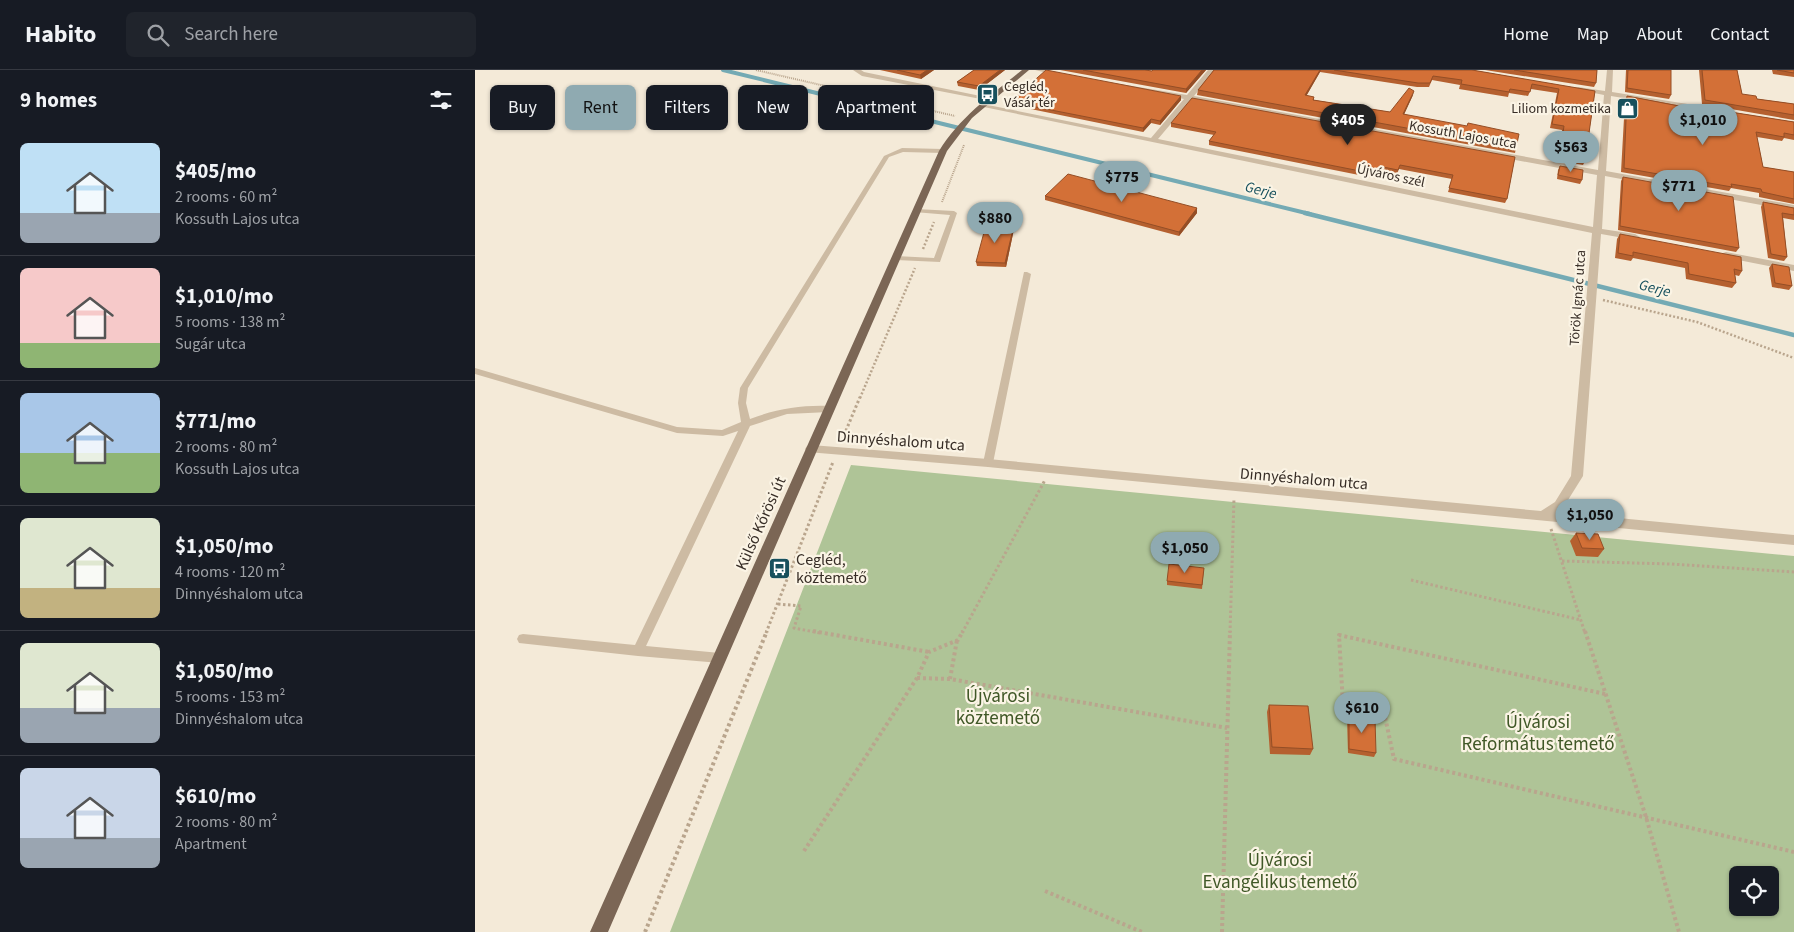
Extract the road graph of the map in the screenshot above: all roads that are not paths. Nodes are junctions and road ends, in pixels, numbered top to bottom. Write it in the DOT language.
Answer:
graph roads {
  1 [pos="856,70"];
  2 [pos="1026,70"];
  3 [pos="1038,70"];
  4 [pos="1212,70"];
  5 [pos="1611,70"];
  6 [pos="1067,75"];
  7 [pos="1105,82"];
  8 [pos="1574,88"];
  9 [pos="1609,94"];
  10 [pos="1189,97"];
  11 [pos="991,99"];
  12 [pos="983,106"];
  13 [pos="1727,113"];
  14 [pos="1154,139"];
  15 [pos="943,150"];
  16 [pos="1601,173"];
  17 [pos="1794,208"];
  18 [pos="916,212"];
  19 [pos="1597,231"];
  20 [pos="1640,238"];
  21 [pos="1717,253"];
  22 [pos="895,258"];
  23 [pos="1794,268"];
  24 [pos="1027,274"];
  25 [pos="475,372"];
  26 [pos="829,409"];
  27 [pos="746,424"];
  28 [pos="811,449"];
  29 [pos="988,462"];
  30 [pos="1544,515"];
  31 [pos="1794,540"];
  32 [pos="523,639"];
  33 [pos="638,651"];
  34 [pos="720,658"];
  35 [pos="599,932"];
  1 -- 11 [label="street"];
  2 -- 11 [label="main road, Külső Kőrösi út"];
  3 -- 6 [label="street"];
  4 -- 10 [label="street"];
  5 -- 9 [label="street, Török Ignác utca"];
  7 -- 10 [label="street, Kossuth Lajos utca"];
  8 -- 9 [label="street"];
  9 -- 13 [label="street"];
  9 -- 16 [label="street, Török Ignác utca"];
  10 -- 14 [label="street"];
  10 -- 16 [label="street, Kossuth Lajos utca"];
  11 -- 12 [label="main road, Külső Kőrösi út"];
  12 -- 14 [label="street, Újváros szél"];
  12 -- 15 [label="main road, Külső Kőrösi út"];
  14 -- 19 [label="street, Újváros szél"];
  15 -- 18 [label="main road, Külső Kőrösi út"];
  15 -- 27 [label="lane"];
  16 -- 17 [label="street, Kossuth Lajos utca"];
  16 -- 19 [label="street, Török Ignác utca"];
  18 -- 22 [label="main road, Külső Kőrösi út"];
  18 -- 22 [label="lane"];
  19 -- 20 [label="street, Újváros szél"];
  19 -- 30 [label="street, Török Ignác utca"];
  21 -- 23 [label="street"];
  22 -- 26 [label="main road, Külső Kőrösi út"];
  24 -- 29 [label="lane"];
  25 -- 27 [label="lane"];
  26 -- 27 [label="lane"];
  26 -- 28 [label="main road, Külső Kőrösi út"];
  27 -- 33 [label="lane"];
  28 -- 29 [label="street, Dinnyéshalom utca"];
  28 -- 34 [label="main road, Külső Kőrösi út"];
  29 -- 30 [label="street, Dinnyéshalom utca"];
  30 -- 31 [label="street, Dinnyéshalom utca"];
  32 -- 33 [label="lane"];
  33 -- 34 [label="lane"];
  34 -- 35 [label="main road, Külső Kőrösi út"];
}
